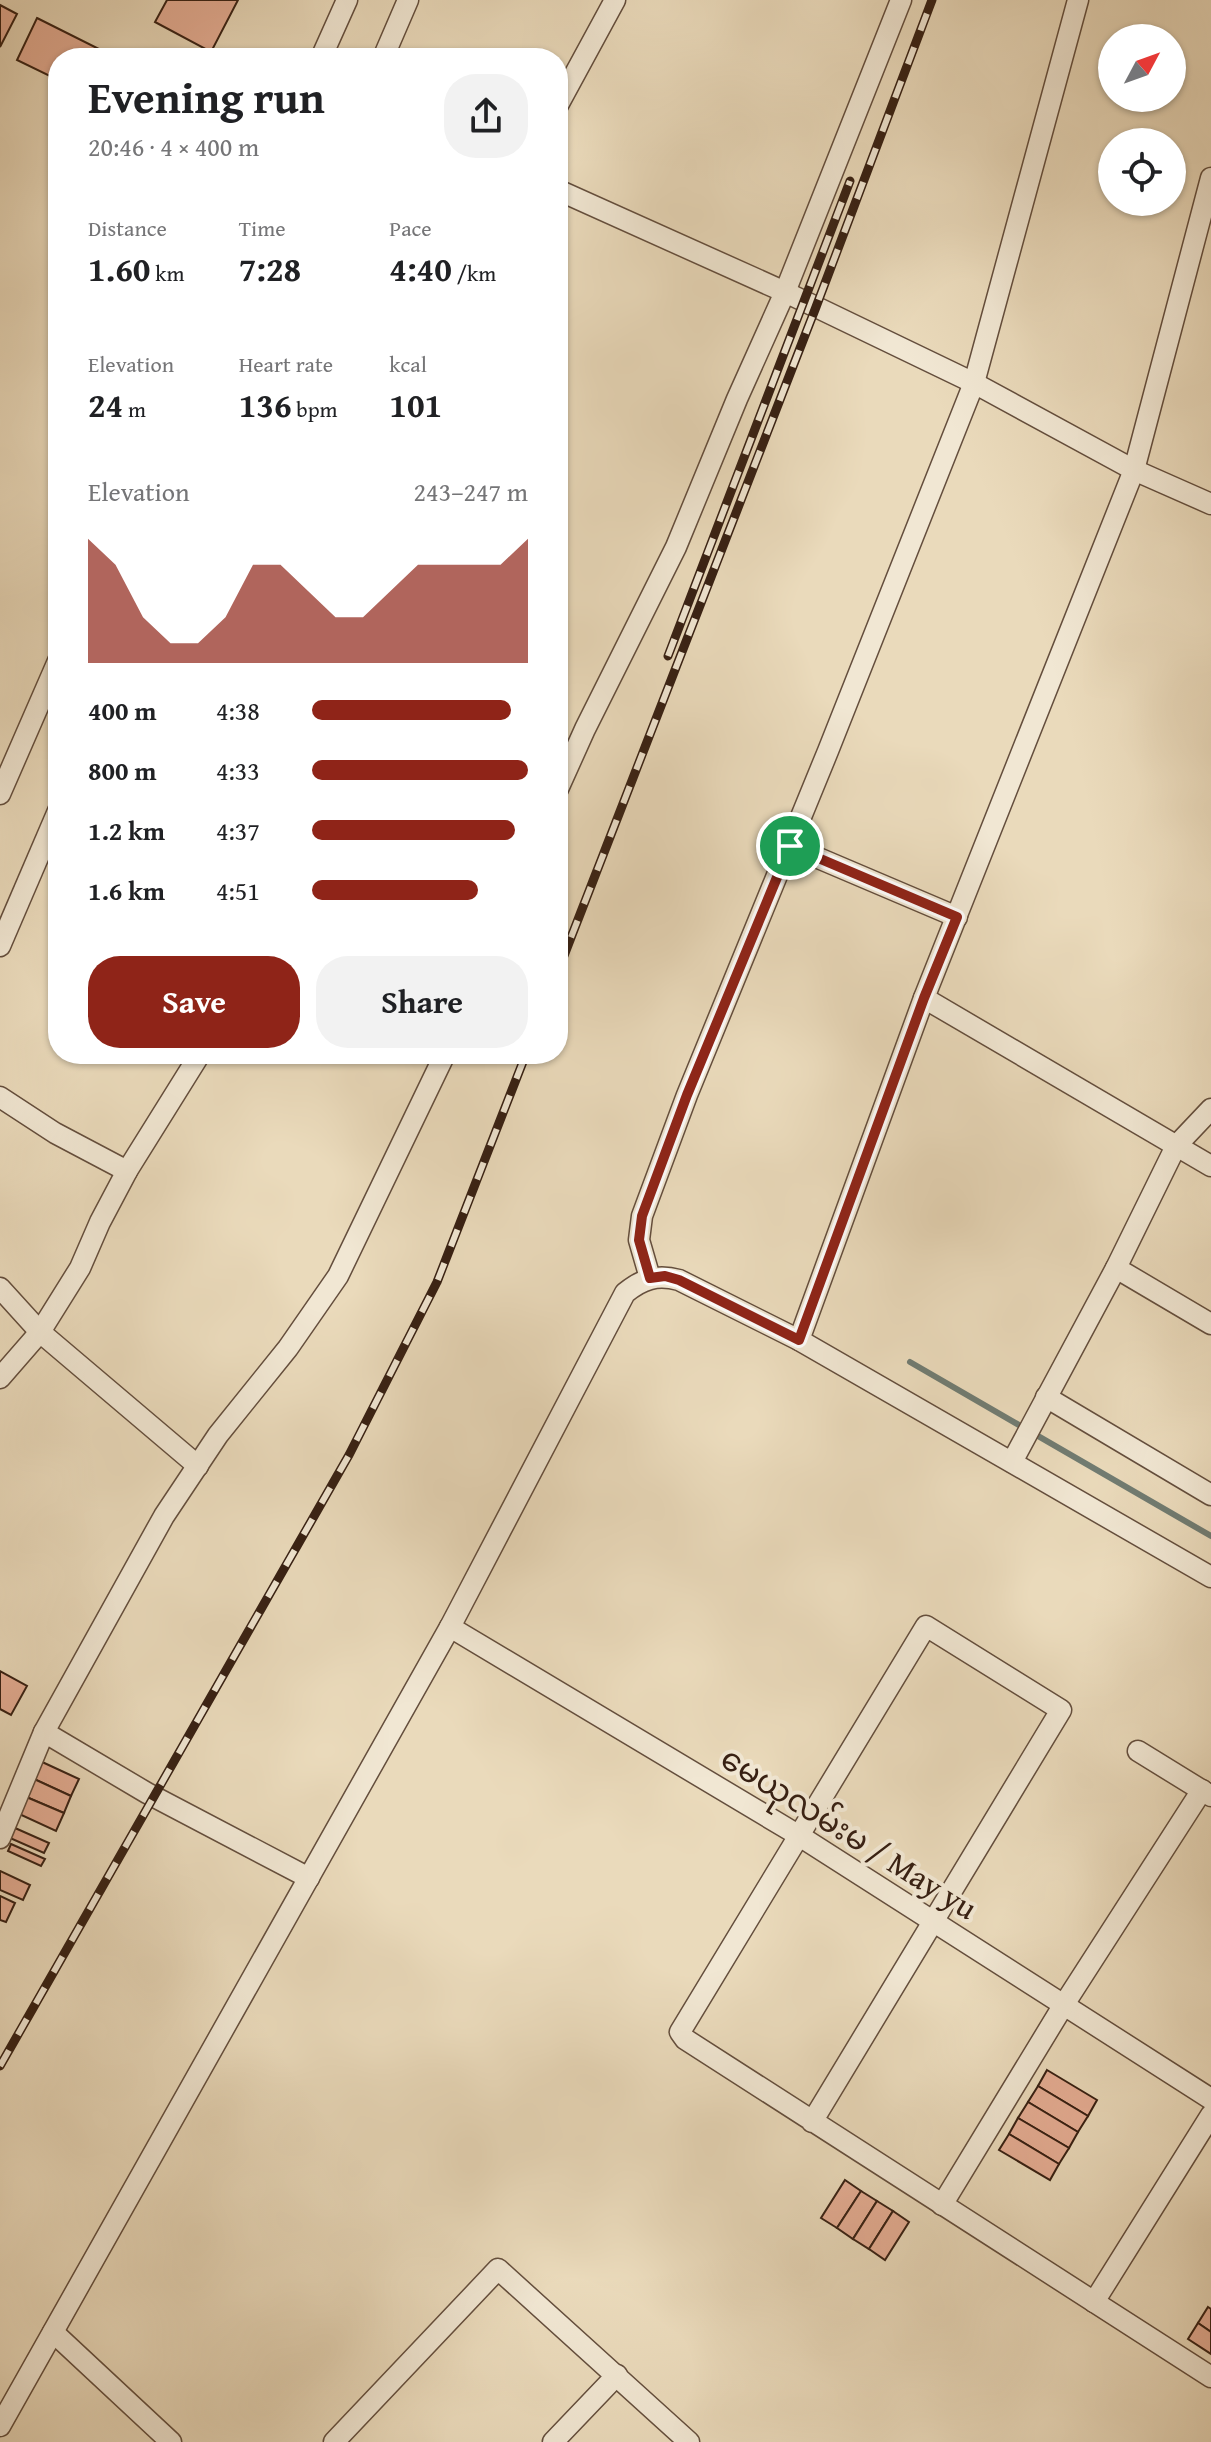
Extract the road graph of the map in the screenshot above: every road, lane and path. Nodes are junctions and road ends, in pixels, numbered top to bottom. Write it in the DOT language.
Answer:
graph roads {
  1 [pos="347,0"];
  2 [pos="408,0"];
  3 [pos="615,0"];
  4 [pos="901,0"];
  5 [pos="1078,0"];
  6 [pos="325,48"];
  7 [pos="387,48"];
  8 [pos="568,87"];
  9 [pos="1211,178"];
  10 [pos="568,194"];
  11 [pos="785,292"];
  12 [pos="974,383"];
  13 [pos="1134,470"];
  14 [pos="1211,504"];
  15 [pos="48,684"];
  16 [pos="568,767"];
  17 [pos="0,794"];
  18 [pos="48,834"];
  19 [pos="790,846"];
  20 [pos="957,917"];
  21 [pos="0,946"];
  22 [pos="924,998"];
  23 [pos="194,1064"];
  24 [pos="440,1064"];
  25 [pos="0,1097"];
  26 [pos="1211,1109"];
  27 [pos="1176,1146"];
  28 [pos="1211,1166"];
  29 [pos="127,1171"];
  30 [pos="1116,1268"];
  31 [pos="650,1278"];
  32 [pos="0,1288"];
  33 [pos="1211,1324"];
  34 [pos="40,1332"];
  35 [pos="799,1340"];
  36 [pos="0,1378"];
  37 [pos="1046,1397"];
  38 [pos="1013,1458"];
  39 [pos="198,1466"];
  40 [pos="1211,1495"];
  41 [pos="1211,1577"];
  42 [pos="450,1627"];
  43 [pos="44,1732"];
  44 [pos="1138,1751"];
  45 [pos="1206,1793"];
  46 [pos="798,1835"];
  47 [pos="0,1836"];
  48 [pos="309,1878"];
  49 [pos="934,1919"];
  50 [pos="1063,2006"];
  51 [pos="1211,2099"];
  52 [pos="1211,2115"];
  53 [pos="812,2122"];
  54 [pos="942,2205"];
  55 [pos="1094,2302"];
  56 [pos="53,2332"];
  57 [pos="617,2375"];
  58 [pos="1211,2377"];
  59 [pos="0,2426"];
  60 [pos="171,2442"];
  61 [pos="334,2442"];
  62 [pos="553,2442"];
  63 [pos="689,2442"];
  1 -- 6 [label="street"];
  2 -- 7 [label="street"];
  3 -- 8 [label="street"];
  4 -- 11 [label="street"];
  5 -- 12 [label="street"];
  9 -- 13 [label="street"];
  10 -- 11 [label="street"];
  11 -- 12 [label="street"];
  11 -- 16 [label="street"];
  12 -- 13 [label="street"];
  12 -- 19 [label="street"];
  13 -- 14 [label="street"];
  13 -- 20 [label="street"];
  15 -- 17 [label="street"];
  18 -- 21 [label="street"];
  19 -- 20 [label="street"];
  19 -- 31 [label="street"];
  20 -- 22 [label="street"];
  22 -- 27 [label="street"];
  22 -- 35 [label="street"];
  23 -- 29 [label="street"];
  24 -- 39 [label="street"];
  25 -- 29 [label="street"];
  26 -- 27 [label="street"];
  27 -- 28 [label="street"];
  27 -- 30 [label="street"];
  29 -- 34 [label="street"];
  30 -- 33 [label="street"];
  30 -- 37 [label="street"];
  31 -- 35 [label="street"];
  31 -- 42 [label="street"];
  32 -- 34 [label="street"];
  34 -- 36 [label="street"];
  34 -- 39 [label="street"];
  35 -- 38 [label="street"];
  37 -- 38 [label="street"];
  37 -- 40 [label="street"];
  38 -- 41 [label="street"];
  39 -- 43 [label="street"];
  42 -- 46 [label="street, မေယုလမ်းမ / May yu"];
  42 -- 48 [label="street"];
  43 -- 47 [label="street"];
  43 -- 48 [label="street"];
  44 -- 45 [label="street"];
  45 -- 50 [label="street"];
  46 -- 49 [label="street, မေယုလမ်းမ / May yu"];
  46 -- 49 [label="street"];
  46 -- 53 [label="street"];
  48 -- 56 [label="street"];
  49 -- 50 [label="street, မေယုလမ်းမ / May yu"];
  49 -- 53 [label="street"];
  50 -- 51 [label="street, မေယုလမ်းမ / May yu"];
  50 -- 54 [label="street"];
  52 -- 55 [label="street"];
  53 -- 54 [label="street"];
  54 -- 55 [label="street"];
  55 -- 58 [label="street"];
  56 -- 59 [label="street"];
  56 -- 60 [label="street"];
  57 -- 61 [label="street"];
  57 -- 62 [label="street"];
  57 -- 63 [label="street"];
}
